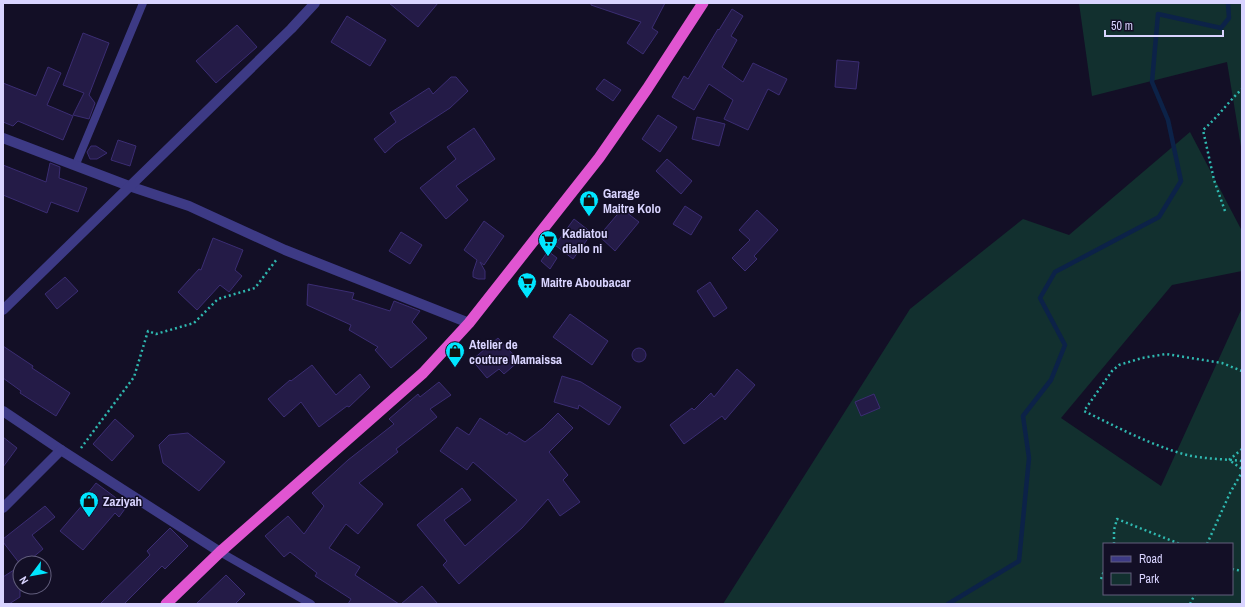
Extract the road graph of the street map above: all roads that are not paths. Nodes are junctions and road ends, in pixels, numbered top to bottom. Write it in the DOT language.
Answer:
graph roads {
  1 [pos="143,3"];
  2 [pos="315,3"];
  3 [pos="702,3"];
  4 [pos="3,138"];
  5 [pos="76,164"];
  6 [pos="129,186"];
  7 [pos="3,310"];
  8 [pos="469,323"];
  9 [pos="3,411"];
  10 [pos="61,450"];
  11 [pos="3,508"];
  12 [pos="220,552"];
  13 [pos="166,604"];
  14 [pos="311,604"];
  1 -- 5 [label="lane"];
  2 -- 6 [label="street"];
  3 -- 8 [label="highway"];
  4 -- 5 [label="street"];
  5 -- 6 [label="street"];
  6 -- 7 [label="street"];
  6 -- 8 [label="street"];
  8 -- 12 [label="highway"];
  9 -- 10 [label="street"];
  10 -- 11 [label="street"];
  10 -- 12 [label="street"];
  12 -- 13 [label="highway"];
  12 -- 14 [label="lane"];
}
